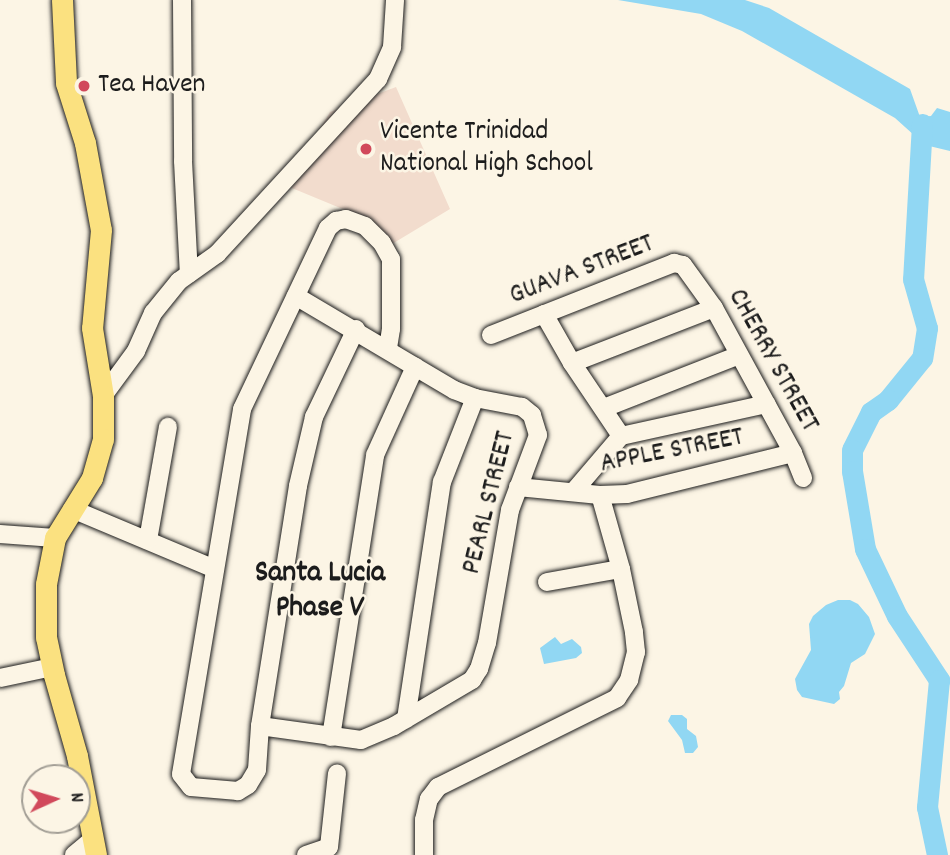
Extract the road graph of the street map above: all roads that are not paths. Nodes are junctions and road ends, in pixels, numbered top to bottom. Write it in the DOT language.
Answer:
graph roads {
  1 [pos="62,0"];
  2 [pos="182,0"];
  3 [pos="395,0"];
  4 [pos="690,273"];
  5 [pos="189,274"];
  6 [pos="296,296"];
  7 [pos="714,307"];
  8 [pos="544,314"];
  9 [pos="356,330"];
  10 [pos="491,335"];
  11 [pos="388,349"];
  12 [pos="739,355"];
  13 [pos="572,363"];
  14 [pos="415,367"];
  15 [pos="103,396"];
  16 [pos="475,398"];
  17 [pos="767,404"];
  18 [pos="604,408"];
  19 [pos="168,427"];
  20 [pos="621,436"];
  21 [pos="793,453"];
  22 [pos="803,478"];
  23 [pos="519,487"];
  24 [pos="574,491"];
  25 [pos="600,495"];
  26 [pos="72,509"];
  27 [pos="0,534"];
  28 [pos="55,538"];
  29 [pos="148,540"];
  30 [pos="215,569"];
  31 [pos="621,569"];
  32 [pos="547,582"];
  33 [pos="52,667"];
  34 [pos="0,678"];
  35 [pos="406,719"];
  36 [pos="260,726"];
  37 [pos="331,737"];
  38 [pos="337,773"];
  39 [pos="95,847"];
  40 [pos="330,851"];
  41 [pos="74,855"];
  42 [pos="306,855"];
  43 [pos="424,855"];
  1 -- 15 [label="main road"];
  2 -- 5 [label="street"];
  3 -- 5 [label="street"];
  4 -- 7 [label="street, CHERRY STREET"];
  4 -- 8 [label="street, GUAVA STREET"];
  5 -- 15 [label="street"];
  6 -- 9 [label="street, PEARL STREET"];
  6 -- 11 [label="street"];
  6 -- 30 [label="street"];
  7 -- 12 [label="street, CHERRY STREET"];
  7 -- 13 [label="street"];
  8 -- 10 [label="street, GUAVA STREET"];
  8 -- 13 [label="street"];
  9 -- 11 [label="street, PEARL STREET"];
  9 -- 36 [label="street"];
  11 -- 14 [label="street, PEARL STREET"];
  12 -- 17 [label="street, CHERRY STREET"];
  12 -- 18 [label="street"];
  13 -- 18 [label="street"];
  14 -- 16 [label="street, PEARL STREET"];
  14 -- 37 [label="street"];
  15 -- 26 [label="main road"];
  16 -- 23 [label="street, PEARL STREET"];
  16 -- 35 [label="street"];
  17 -- 20 [label="street"];
  17 -- 21 [label="street, CHERRY STREET"];
  18 -- 20 [label="street"];
  19 -- 29 [label="street"];
  20 -- 24 [label="street"];
  21 -- 22 [label="street, CHERRY STREET"];
  21 -- 25 [label="street, APPLE STREET"];
  23 -- 24 [label="street, APPLE STREET"];
  23 -- 35 [label="street, PEARL STREET"];
  24 -- 25 [label="street, APPLE STREET"];
  25 -- 31 [label="street"];
  26 -- 28 [label="main road"];
  26 -- 29 [label="street"];
  27 -- 28 [label="street"];
  28 -- 33 [label="main road"];
  29 -- 30 [label="street"];
  30 -- 36 [label="street"];
  31 -- 32 [label="street"];
  31 -- 43 [label="street"];
  33 -- 34 [label="street"];
  33 -- 39 [label="main road"];
  35 -- 37 [label="street, PEARL STREET"];
  36 -- 37 [label="street, PEARL STREET"];
  38 -- 40 [label="street"];
  39 -- 41 [label="street"];
  40 -- 42 [label="street"];
}
